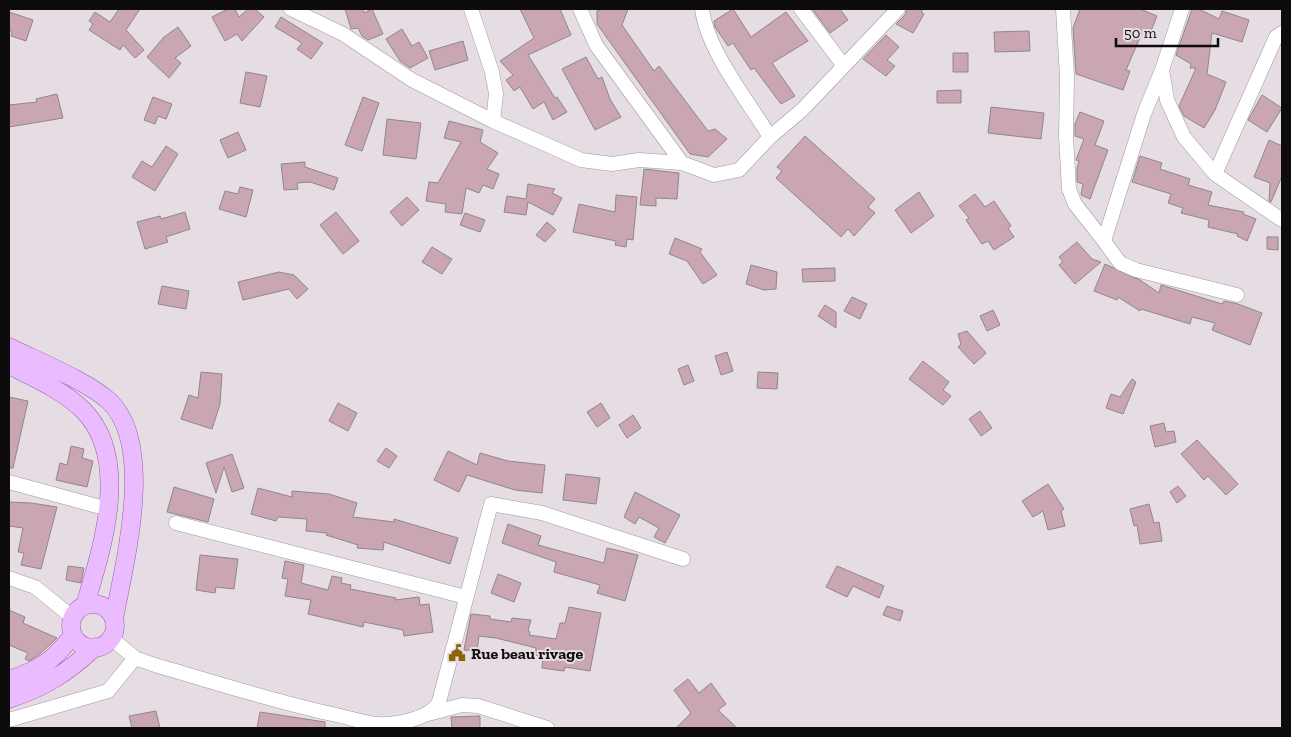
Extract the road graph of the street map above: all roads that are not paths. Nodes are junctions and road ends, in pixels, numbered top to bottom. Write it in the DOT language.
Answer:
graph roads {
  1 [pos="290,9"];
  2 [pos="472,9"];
  3 [pos="580,9"];
  4 [pos="702,9"];
  5 [pos="801,9"];
  6 [pos="898,9"];
  7 [pos="1063,9"];
  8 [pos="1182,9"];
  9 [pos="1282,33"];
  10 [pos="844,66"];
  11 [pos="1162,70"];
  12 [pos="493,121"];
  13 [pos="770,137"];
  14 [pos="682,163"];
  15 [pos="1215,174"];
  16 [pos="1282,220"];
  17 [pos="1104,241"];
  18 [pos="1237,295"];
  19 [pos="9,346"];
  20 [pos="9,365"];
  21 [pos="9,482"];
  22 [pos="108,509"];
  23 [pos="176,523"];
  24 [pos="682,559"];
  25 [pos="9,578"];
  26 [pos="466,597"];
  27 [pos="85,605"];
  28 [pos="72,617"];
  29 [pos="114,619"];
  30 [pos="72,635"];
  31 [pos="110,638"];
  32 [pos="95,647"];
  33 [pos="135,658"];
  34 [pos="9,680"];
  35 [pos="9,699"];
  36 [pos="428,715"];
  37 [pos="9,720"];
  38 [pos="380,726"];
  39 [pos="547,728"];
  1 -- 12 [label="street"];
  2 -- 12 [label="street"];
  3 -- 14 [label="street"];
  4 -- 13 [label="street"];
  5 -- 10 [label="street"];
  6 -- 10 [label="street"];
  7 -- 17 [label="street"];
  8 -- 11 [label="street"];
  9 -- 15 [label="street"];
  10 -- 13 [label="street"];
  11 -- 15 [label="street"];
  11 -- 17 [label="street"];
  12 -- 14 [label="street"];
  13 -- 14 [label="street"];
  15 -- 16 [label="street"];
  17 -- 18 [label="street"];
  19 -- 29 [label="main road"];
  20 -- 22 [label="main road"];
  21 -- 22 [label="street"];
  22 -- 27 [label="main road"];
  23 -- 26 [label="street"];
  24 -- 26 [label="street"];
  25 -- 28 [label="street"];
  26 -- 36 [label="street"];
  27 -- 28 [label="main road"];
  27 -- 29 [label="main road"];
  28 -- 30 [label="main road"];
  29 -- 31 [label="main road"];
  30 -- 32 [label="main road"];
  30 -- 34 [label="main road"];
  31 -- 32 [label="main road"];
  31 -- 33 [label="street"];
  32 -- 35 [label="main road"];
  33 -- 37 [label="street"];
  33 -- 38 [label="street"];
  36 -- 38 [label="street"];
  36 -- 39 [label="street"];
}
